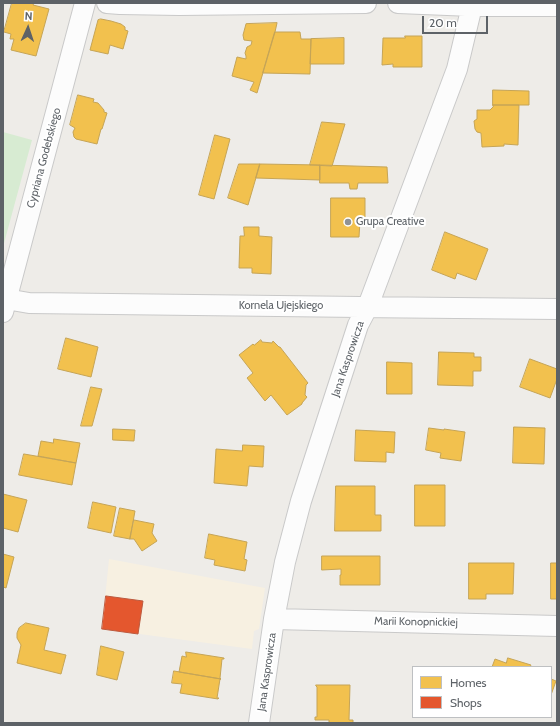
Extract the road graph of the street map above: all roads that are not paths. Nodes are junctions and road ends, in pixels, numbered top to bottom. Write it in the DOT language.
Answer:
graph roads {
  1 [pos="85,3"];
  2 [pos="107,3"];
  3 [pos="366,3"];
  4 [pos="398,3"];
  5 [pos="472,6"];
  6 [pos="557,6"];
  7 [pos="4,303"];
  8 [pos="368,306"];
  9 [pos="557,309"];
  10 [pos="274,619"];
  11 [pos="557,626"];
  12 [pos="259,723"];
  1 -- 7 [label="street, Cypriana Godebskiego"];
  2 -- 3 [label="street"];
  4 -- 5 [label="street"];
  5 -- 6 [label="street"];
  5 -- 8 [label="street, Jana Kasprowicza"];
  7 -- 8 [label="street, Kornela Ujejskiego"];
  8 -- 9 [label="street, Kornela Ujejskiego"];
  8 -- 10 [label="street, Jana Kasprowicza"];
  10 -- 11 [label="street, Marii Konopnickiej"];
  10 -- 12 [label="street, Jana Kasprowicza"];
}
